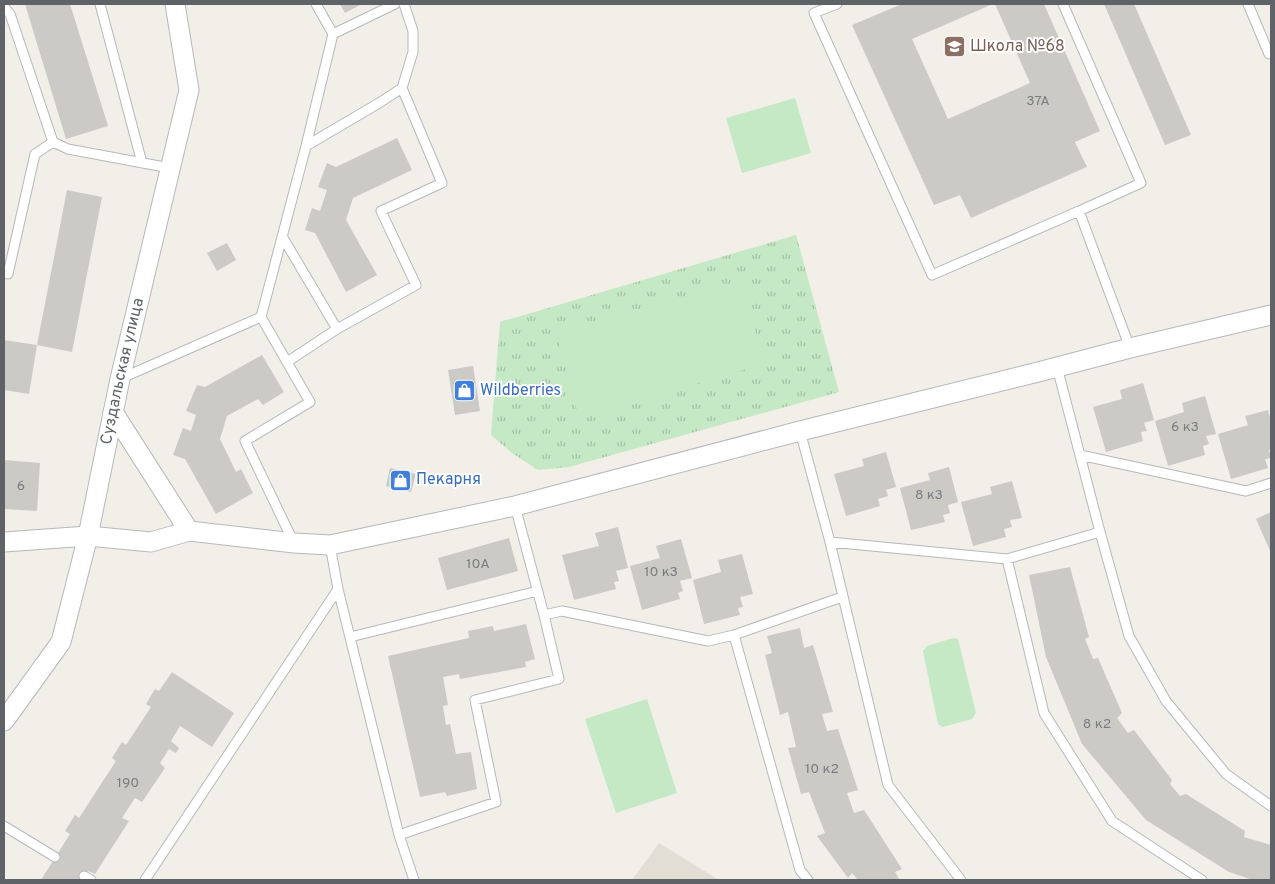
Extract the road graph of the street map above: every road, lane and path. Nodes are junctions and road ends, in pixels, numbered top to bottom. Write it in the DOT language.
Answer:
graph roads {
  1 [pos="100,4"];
  2 [pos="175,4"];
  3 [pos="316,4"];
  4 [pos="395,4"];
  5 [pos="404,4"];
  6 [pos="837,4"];
  7 [pos="1063,4"];
  8 [pos="1248,4"];
  9 [pos="4,7"];
  10 [pos="333,34"];
  11 [pos="1269,54"];
  12 [pos="402,88"];
  13 [pos="53,142"];
  14 [pos="306,146"];
  15 [pos="142,163"];
  16 [pos="170,168"];
  17 [pos="1079,211"];
  18 [pos="282,236"];
  19 [pos="4,273"];
  20 [pos="1271,315"];
  21 [pos="261,317"];
  22 [pos="338,329"];
  23 [pos="1130,348"];
  24 [pos="287,362"];
  25 [pos="1057,367"];
  26 [pos="120,379"];
  27 [pos="113,412"];
  28 [pos="800,431"];
  29 [pos="1080,455"];
  30 [pos="1271,483"];
  31 [pos="515,506"];
  32 [pos="189,531"];
  33 [pos="1100,532"];
  34 [pos="88,536"];
  35 [pos="4,542"];
  36 [pos="830,542"];
  37 [pos="294,543"];
  38 [pos="330,544"];
  39 [pos="1007,559"];
  40 [pos="338,589"];
  41 [pos="538,591"];
  42 [pos="842,597"];
  43 [pos="544,615"];
  44 [pos="734,635"];
  45 [pos="350,637"];
  46 [pos="4,722"];
  47 [pos="1271,806"];
  48 [pos="4,826"];
  49 [pos="399,835"];
  50 [pos="55,857"];
  51 [pos="145,880"];
  52 [pos="414,880"];
  53 [pos="808,880"];
  54 [pos="961,880"];
  55 [pos="1202,880"];
  1 -- 15 [label="lane"];
  2 -- 16 [label="street, Суздальская улица"];
  3 -- 10 [label="lane"];
  4 -- 10 [label="lane"];
  5 -- 12 [label="lane"];
  6 -- 17 [label="lane"];
  7 -- 17 [label="lane"];
  8 -- 11 [label="lane"];
  9 -- 13 [label="lane"];
  10 -- 14 [label="lane"];
  12 -- 14 [label="lane"];
  12 -- 22 [label="lane"];
  13 -- 15 [label="lane"];
  13 -- 19 [label="lane"];
  14 -- 18 [label="lane"];
  15 -- 16 [label="lane"];
  16 -- 26 [label="street, Суздальская улица"];
  17 -- 23 [label="lane"];
  18 -- 21 [label="lane"];
  18 -- 22 [label="lane"];
  20 -- 23 [label="street"];
  21 -- 24 [label="lane"];
  21 -- 26 [label="lane"];
  22 -- 24 [label="lane"];
  23 -- 25 [label="street"];
  24 -- 37 [label="lane"];
  25 -- 28 [label="street"];
  25 -- 29 [label="lane"];
  26 -- 27 [label="street, Суздальская улица"];
  27 -- 32 [label="street"];
  27 -- 34 [label="street, Суздальская улица"];
  28 -- 31 [label="street"];
  28 -- 36 [label="lane"];
  29 -- 30 [label="lane"];
  29 -- 33 [label="lane"];
  31 -- 38 [label="street"];
  31 -- 41 [label="lane"];
  32 -- 34 [label="street"];
  32 -- 37 [label="street"];
  33 -- 39 [label="lane"];
  33 -- 47 [label="lane"];
  34 -- 35 [label="street"];
  34 -- 46 [label="street, Суздальская улица"];
  36 -- 39 [label="lane"];
  36 -- 42 [label="lane"];
  37 -- 38 [label="street"];
  38 -- 40 [label="lane"];
  39 -- 55 [label="lane"];
  40 -- 45 [label="lane"];
  40 -- 51 [label="lane"];
  41 -- 43 [label="lane"];
  41 -- 45 [label="lane"];
  42 -- 44 [label="lane"];
  42 -- 54 [label="lane"];
  43 -- 44 [label="lane"];
  43 -- 49 [label="lane"];
  44 -- 53 [label="lane"];
  45 -- 49 [label="lane"];
  48 -- 50 [label="lane"];
  49 -- 52 [label="lane"];
}
